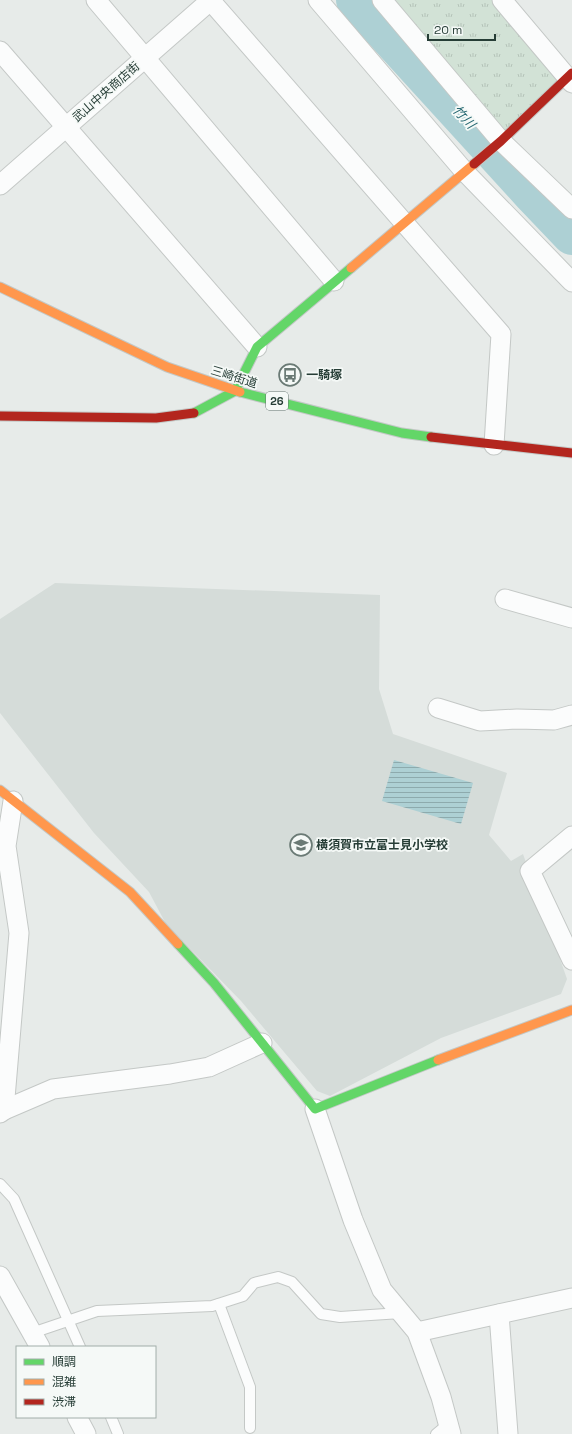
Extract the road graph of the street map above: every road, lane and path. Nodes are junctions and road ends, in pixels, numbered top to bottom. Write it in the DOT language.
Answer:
graph roads {
  1 [pos="96,0"];
  2 [pos="210,0"];
  3 [pos="318,0"];
  4 [pos="382,0"];
  5 [pos="502,0"];
  6 [pos="0,51"];
  7 [pos="145,58"];
  8 [pos="570,78"];
  9 [pos="66,127"];
  10 [pos="501,141"];
  11 [pos="464,171"];
  12 [pos="0,185"];
  13 [pos="572,210"];
  14 [pos="403,222"];
  15 [pos="334,281"];
  16 [pos="572,282"];
  17 [pos="0,287"];
  18 [pos="257,347"];
  19 [pos="235,391"];
  20 [pos="0,416"];
  21 [pos="494,446"];
  22 [pos="572,453"];
  23 [pos="505,599"];
  24 [pos="572,618"];
  25 [pos="438,708"];
  26 [pos="572,715"];
  27 [pos="6,795"];
  28 [pos="572,836"];
  29 [pos="572,960"];
  30 [pos="572,1010"];
  31 [pos="262,1043"];
  32 [pos="315,1109"];
  33 [pos="2,1111"];
  34 [pos="0,1184"];
  35 [pos="0,1276"];
  36 [pos="572,1298"];
  37 [pos="219,1304"];
  38 [pos="401,1313"];
  39 [pos="499,1314"];
  40 [pos="68,1321"];
  41 [pos="417,1332"];
  42 [pos="36,1340"];
  43 [pos="80,1346"];
  44 [pos="78,1418"];
  45 [pos="111,1418"];
  46 [pos="250,1428"];
  47 [pos="445,1431"];
  48 [pos="86,1434"];
  49 [pos="118,1434"];
  50 [pos="508,1434"];
  1 -- 7 [label="street"];
  2 -- 7 [label="street, 武山中央商店街"];
  2 -- 14 [label="street"];
  3 -- 11 [label="street"];
  4 -- 10 [label="street"];
  5 -- 8 [label="street"];
  6 -- 9 [label="street"];
  7 -- 9 [label="street, 武山中央商店街"];
  7 -- 15 [label="street"];
  8 -- 10 [label="street"];
  9 -- 12 [label="street, 武山中央商店街"];
  9 -- 18 [label="street"];
  10 -- 11 [label="street"];
  10 -- 13 [label="street"];
  11 -- 14 [label="street"];
  11 -- 16 [label="street"];
  14 -- 15 [label="street"];
  14 -- 21 [label="street"];
  15 -- 18 [label="street"];
  17 -- 19 [label="street, 三崎街道 / 26"];
  18 -- 19 [label="street"];
  19 -- 20 [label="street"];
  19 -- 21 [label="street, 三崎街道 / 26"];
  21 -- 22 [label="street, 三崎街道 / 26"];
  23 -- 24 [label="street"];
  25 -- 26 [label="street"];
  27 -- 31 [label="street"];
  27 -- 33 [label="street"];
  28 -- 29 [label="street"];
  30 -- 32 [label="street"];
  31 -- 32 [label="street"];
  31 -- 33 [label="street"];
  32 -- 38 [label="street"];
  34 -- 40 [label="lane"];
  35 -- 42 [label="street"];
  36 -- 39 [label="street"];
  37 -- 38 [label="lane"];
  37 -- 40 [label="lane"];
  37 -- 46 [label="lane"];
  38 -- 41 [label="street"];
  39 -- 41 [label="street"];
  39 -- 50 [label="street"];
  40 -- 42 [label="lane"];
  40 -- 43 [label="lane"];
  41 -- 47 [label="street"];
  44 -- 48 [label="street"];
  45 -- 49 [label="lane"];
}
